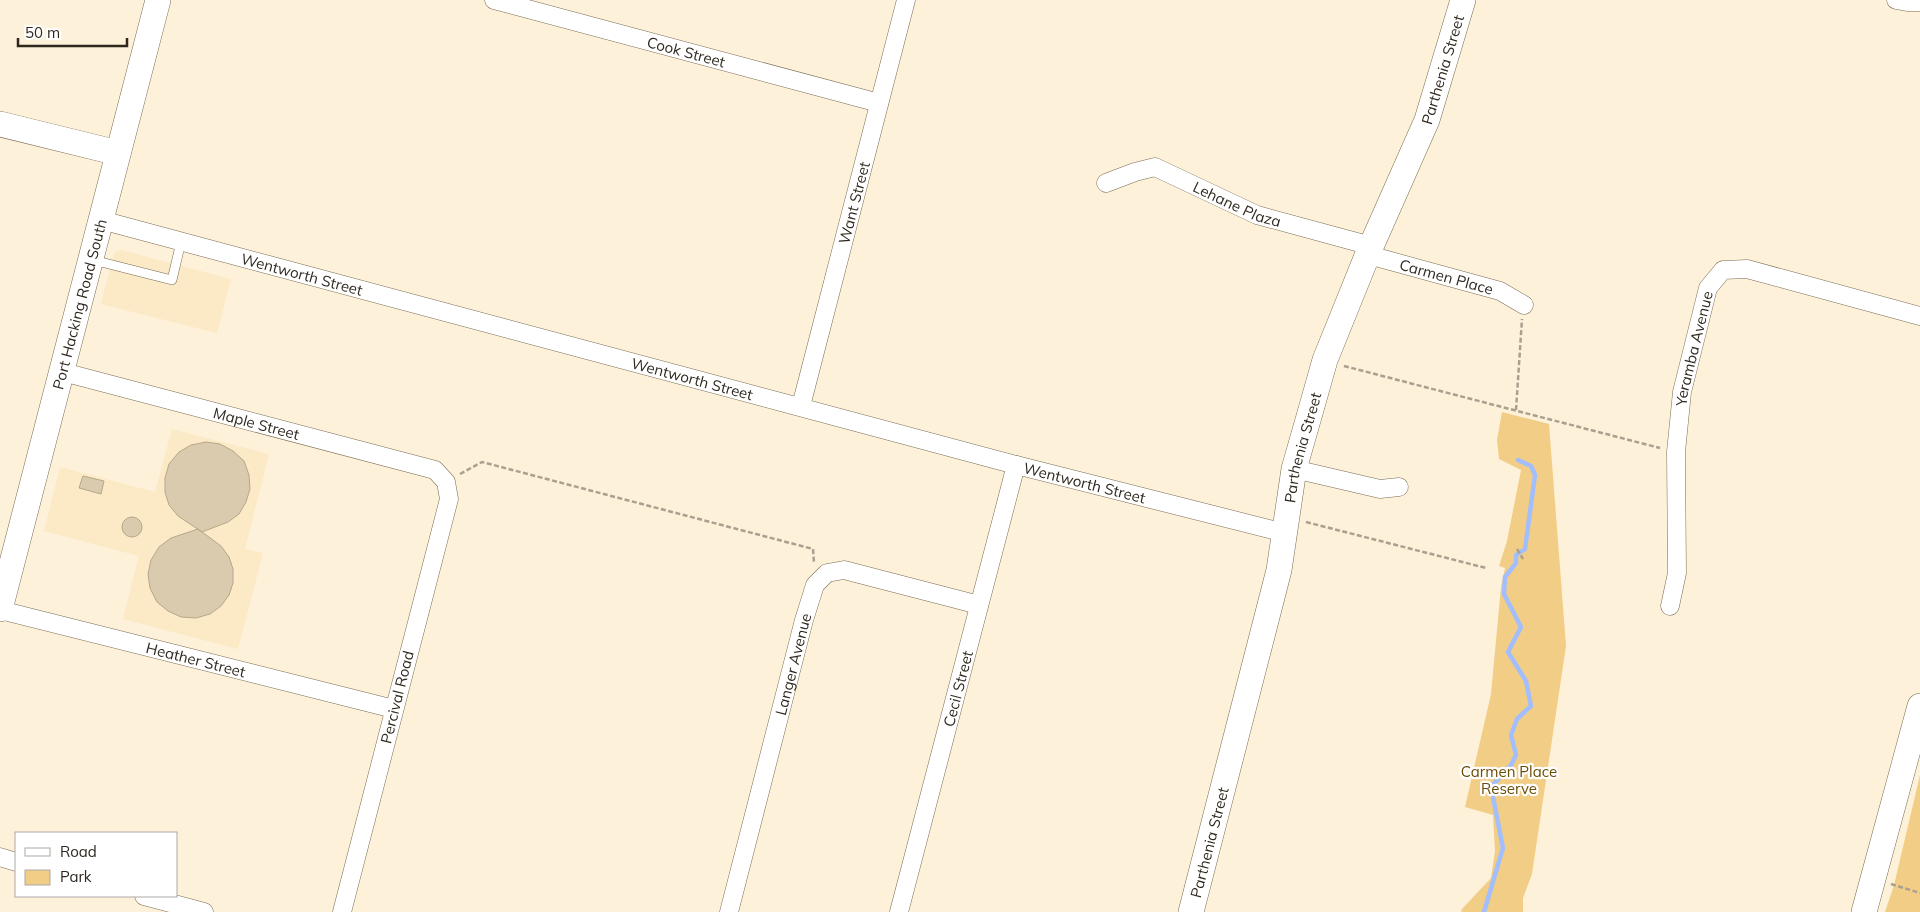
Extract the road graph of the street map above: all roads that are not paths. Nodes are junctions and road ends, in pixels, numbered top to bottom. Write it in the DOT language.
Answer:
graph roads {
  1 [pos="158,0"];
  2 [pos="494,0"];
  3 [pos="906,0"];
  4 [pos="1463,0"];
  5 [pos="1896,0"];
  6 [pos="1920,2"];
  7 [pos="879,103"];
  8 [pos="0,124"];
  9 [pos="118,153"];
  10 [pos="1106,184"];
  11 [pos="101,220"];
  12 [pos="181,242"];
  13 [pos="1369,251"];
  14 [pos="90,260"];
  15 [pos="1524,305"];
  16 [pos="1920,316"];
  17 [pos="63,372"];
  18 [pos="801,406"];
  19 [pos="1016,465"];
  20 [pos="1294,469"];
  21 [pos="446,482"];
  22 [pos="1399,487"];
  23 [pos="1286,525"];
  24 [pos="6,561"];
  25 [pos="979,605"];
  26 [pos="1670,606"];
  27 [pos="0,609"];
  28 [pos="1920,706"];
  29 [pos="394,709"];
  30 [pos="0,857"];
  31 [pos="15,862"];
  32 [pos="148,897"];
  33 [pos="204,912"];
  34 [pos="342,912"];
  35 [pos="729,912"];
  36 [pos="899,912"];
  37 [pos="1191,912"];
  38 [pos="1864,912"];
  1 -- 9 [label="street, Port Hacking Road South"];
  2 -- 7 [label="street, Cook Street"];
  3 -- 7 [label="street, Want Street"];
  4 -- 13 [label="street, Parthenia Street"];
  5 -- 6 [label="street"];
  7 -- 18 [label="street, Want Street"];
  8 -- 9 [label="street"];
  9 -- 11 [label="street, Port Hacking Road South"];
  10 -- 13 [label="street, Lehane Plaza"];
  11 -- 12 [label="street, Wentworth Street"];
  11 -- 14 [label="street, Port Hacking Road South"];
  12 -- 14 [label="lane"];
  12 -- 18 [label="street, Wentworth Street"];
  13 -- 15 [label="street, Carmen Place"];
  13 -- 20 [label="street, Parthenia Street"];
  14 -- 17 [label="street, Port Hacking Road South"];
  16 -- 26 [label="street, Yeramba Avenue"];
  17 -- 21 [label="street, Maple Street"];
  17 -- 24 [label="street, Port Hacking Road South"];
  18 -- 19 [label="street, Wentworth Street"];
  19 -- 23 [label="street, Wentworth Street"];
  19 -- 25 [label="street, Cecil Street"];
  20 -- 22 [label="street"];
  20 -- 23 [label="street, Parthenia Street"];
  21 -- 29 [label="street, Percival Road"];
  23 -- 37 [label="street, Parthenia Street"];
  24 -- 27 [label="street, Port Hacking Road South"];
  25 -- 35 [label="street, Langer Avenue"];
  25 -- 36 [label="street, Cecil Street"];
  27 -- 29 [label="street, Heather Street"];
  28 -- 38 [label="street"];
  29 -- 34 [label="street, Percival Road"];
  30 -- 31 [label="street"];
  32 -- 33 [label="street"];
}
